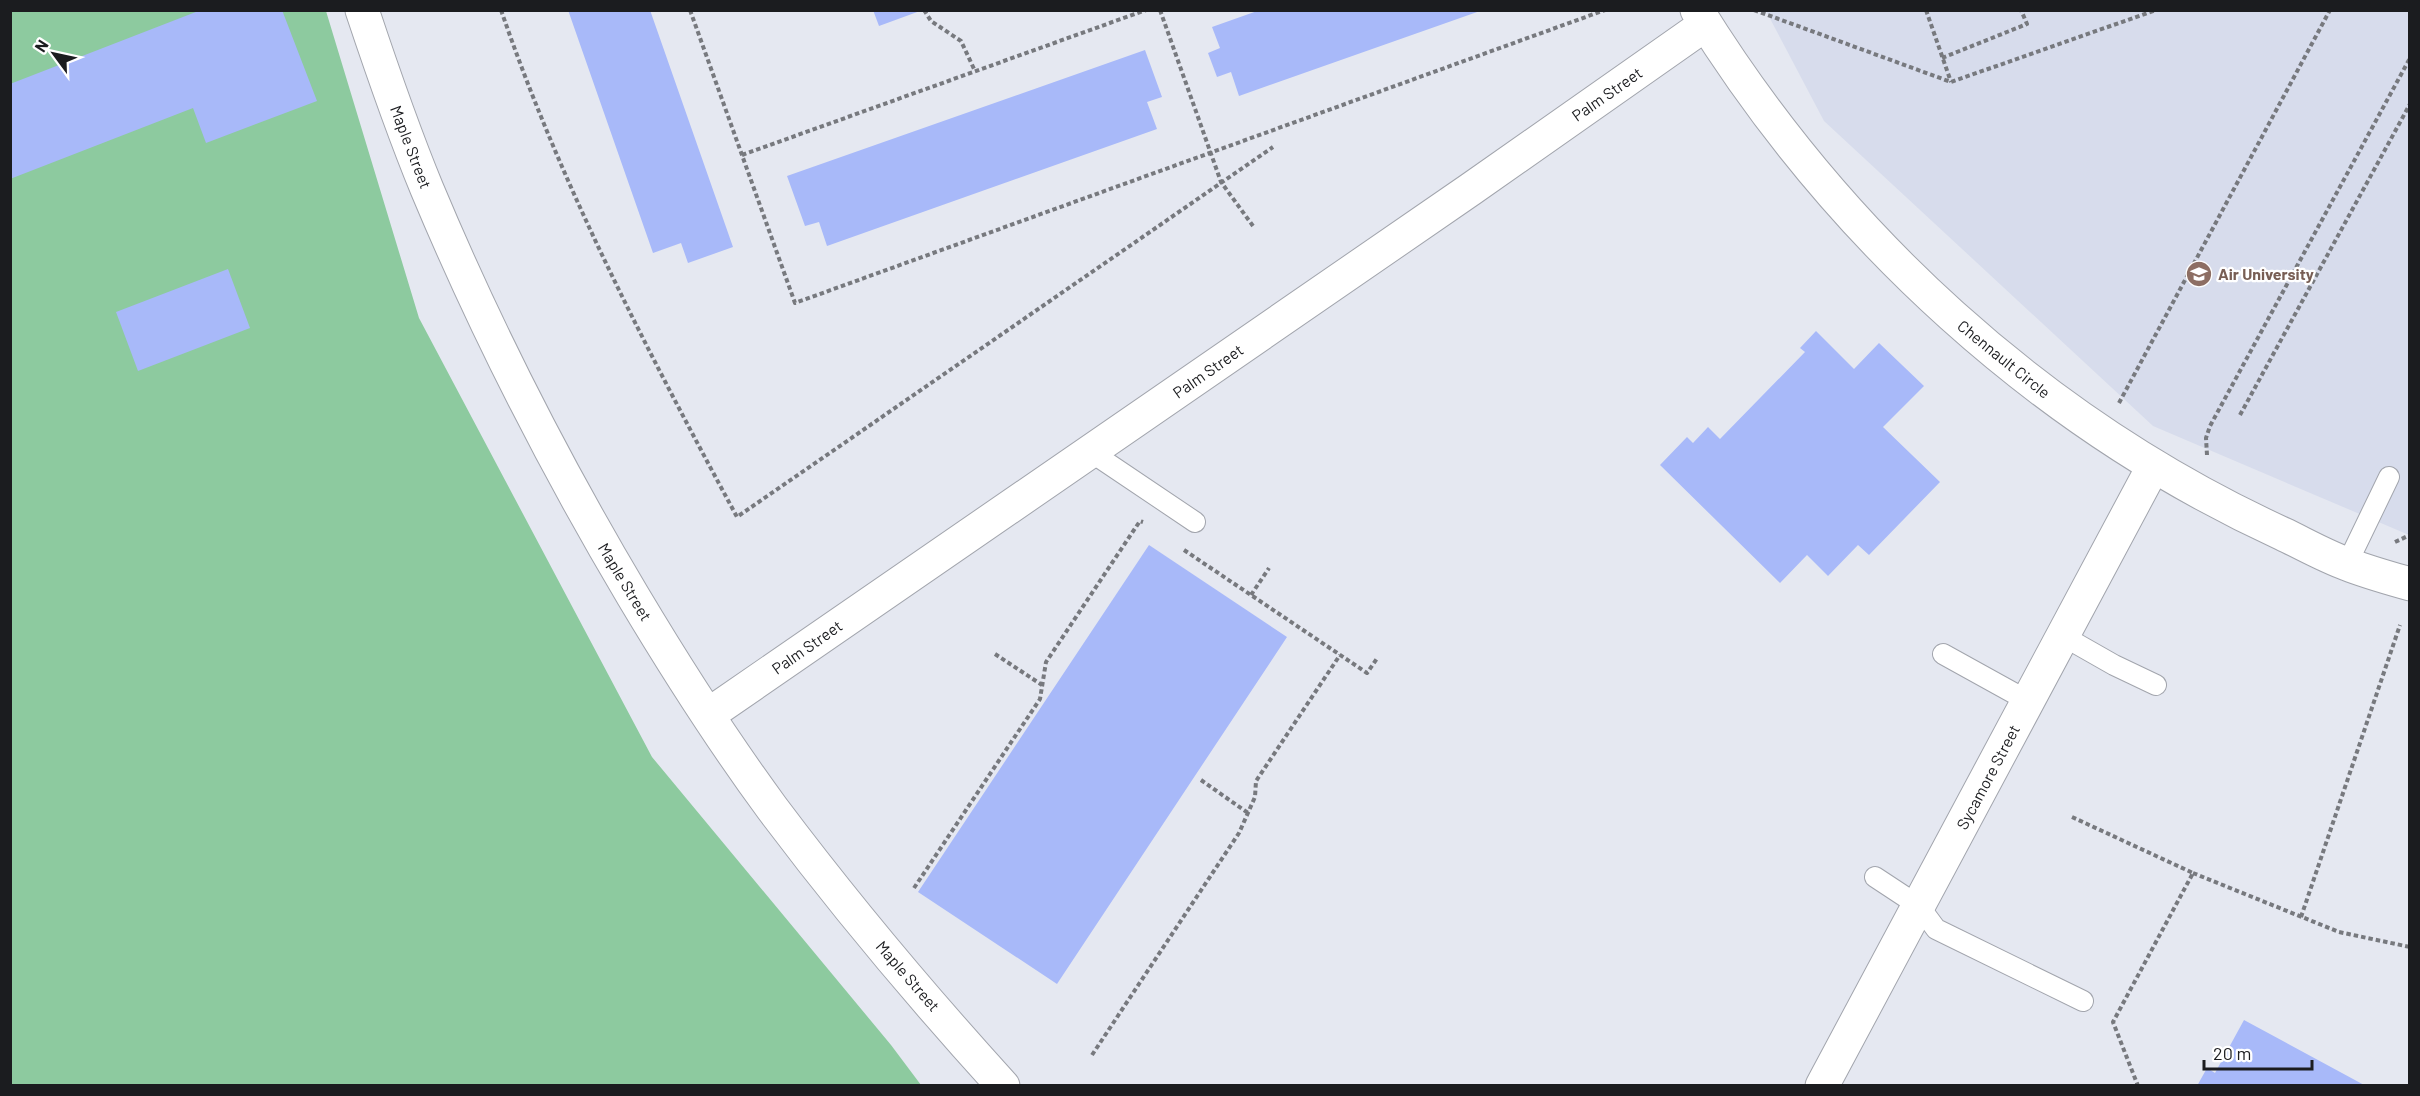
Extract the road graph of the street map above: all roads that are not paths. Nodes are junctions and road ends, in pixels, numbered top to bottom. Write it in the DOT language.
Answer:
graph roads {
  1 [pos="362,10"];
  2 [pos="1701,17"];
  3 [pos="1091,452"];
  4 [pos="2153,467"];
  5 [pos="2390,477"];
  6 [pos="1194,522"];
  7 [pos="2347,564"];
  8 [pos="2409,584"];
  9 [pos="2063,636"];
  10 [pos="1943,654"];
  11 [pos="2156,685"];
  12 [pos="2028,701"];
  13 [pos="708,715"];
  14 [pos="1875,877"];
  15 [pos="1919,906"];
  16 [pos="2083,1001"];
  17 [pos="1003,1086"];
  18 [pos="1822,1086"];
  1 -- 13 [label="street, Maple Street"];
  2 -- 3 [label="street, Palm Street"];
  2 -- 4 [label="street, Chennault Circle"];
  3 -- 6 [label="lane"];
  3 -- 13 [label="street, Palm Street"];
  4 -- 7 [label="street, Chennault Circle"];
  4 -- 9 [label="street, Sycamore Street"];
  5 -- 7 [label="lane"];
  7 -- 8 [label="street, Chennault Circle"];
  9 -- 11 [label="lane"];
  9 -- 12 [label="street, Sycamore Street"];
  10 -- 12 [label="lane"];
  12 -- 15 [label="street, Sycamore Street"];
  13 -- 17 [label="street, Maple Street"];
  14 -- 15 [label="lane"];
  15 -- 16 [label="lane"];
  15 -- 18 [label="street, Sycamore Street"];
}
